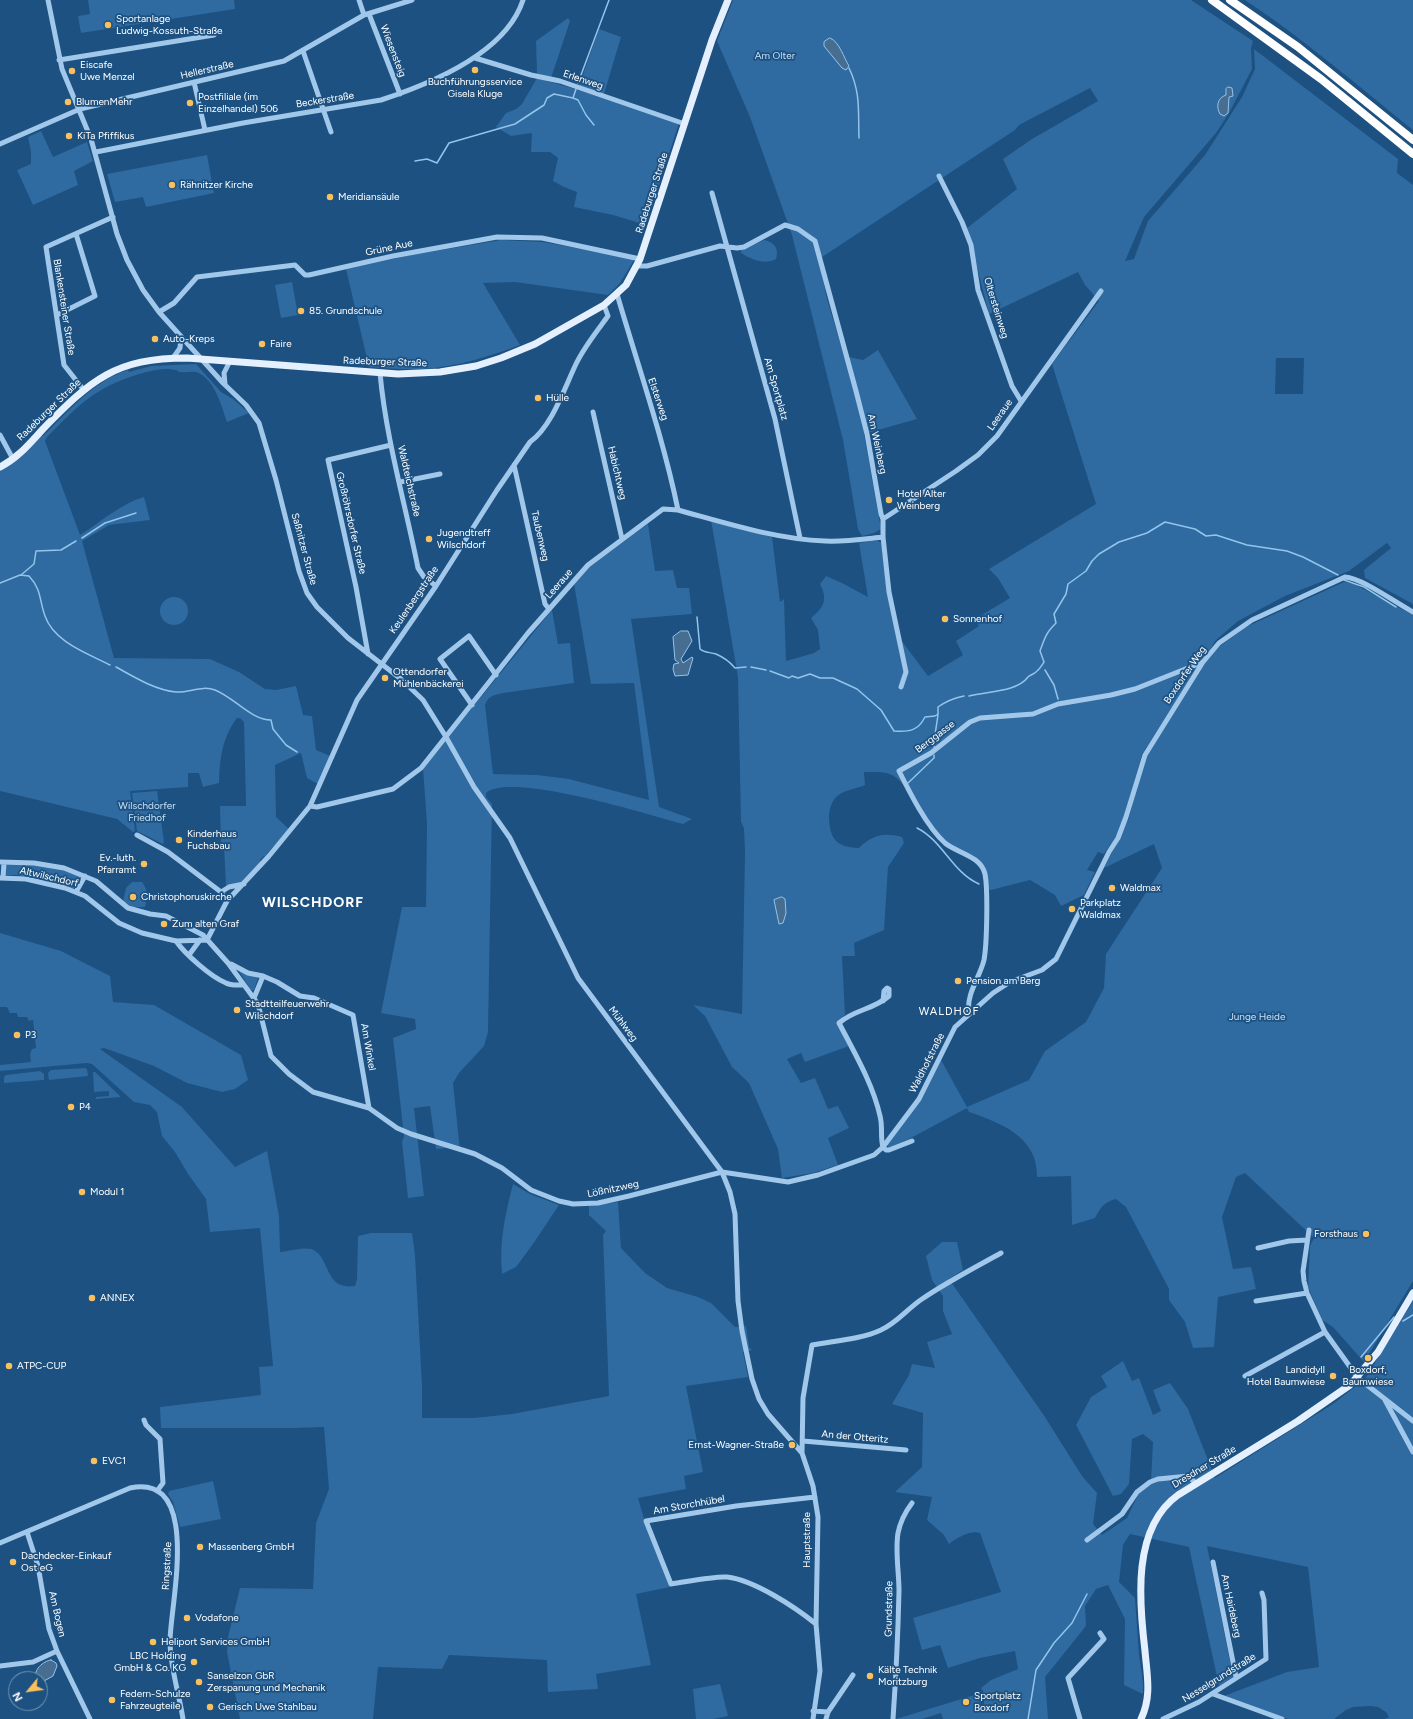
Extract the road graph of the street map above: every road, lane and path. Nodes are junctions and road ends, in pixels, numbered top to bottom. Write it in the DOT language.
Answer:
graph roads {
  1 [pos="48,0"];
  2 [pos="359,0"];
  3 [pos="412,0"];
  4 [pos="523,0"];
  5 [pos="728,0"];
  6 [pos="1212,0"];
  7 [pos="1230,0"];
  8 [pos="367,15"];
  9 [pos="214,35"];
  10 [pos="303,51"];
  11 [pos="475,58"];
  12 [pos="59,60"];
  13 [pos="194,82"];
  14 [pos="400,94"];
  15 [pos="80,109"];
  16 [pos="322,110"];
  17 [pos="685,124"];
  18 [pos="205,130"];
  19 [pos="331,132"];
  20 [pos="1413,140"];
  21 [pos="0,144"];
  22 [pos="96,152"];
  23 [pos="1413,154"];
  24 [pos="939,176"];
  25 [pos="712,192"];
  26 [pos="113,217"];
  27 [pos="76,234"];
  28 [pos="726,246"];
  29 [pos="639,262"];
  30 [pos="1101,291"];
  31 [pos="617,294"];
  32 [pos="604,305"];
  33 [pos="159,312"];
  34 [pos="57,315"];
  35 [pos="181,337"];
  36 [pos="173,358"];
  37 [pos="200,358"];
  38 [pos="231,360"];
  39 [pos="380,373"];
  40 [pos="225,385"];
  41 [pos="83,390"];
  42 [pos="1021,401"];
  43 [pos="593,412"];
  44 [pos="0,435"];
  45 [pos="391,445"];
  46 [pos="13,459"];
  47 [pos="514,465"];
  48 [pos="0,467"];
  49 [pos="440,474"];
  50 [pos="400,482"];
  51 [pos="678,510"];
  52 [pos="884,519"];
  53 [pos="883,537"];
  54 [pos="800,538"];
  55 [pos="622,539"];
  56 [pos="436,586"];
  57 [pos="549,608"];
  58 [pos="1413,612"];
  59 [pos="368,654"];
  60 [pos="1203,662"];
  61 [pos="382,664"];
  62 [pos="496,675"];
  63 [pos="901,687"];
  64 [pos="472,705"];
  65 [pos="446,737"];
  66 [pos="310,806"];
  67 [pos="137,835"];
  68 [pos="1109,852"];
  69 [pos="2,863"];
  70 [pos="85,876"];
  71 [pos="1,878"];
  72 [pos="244,884"];
  73 [pos="76,892"];
  74 [pos="221,892"];
  75 [pos="227,901"];
  76 [pos="200,940"];
  77 [pos="207,940"];
  78 [pos="176,941"];
  79 [pos="189,955"];
  80 [pos="228,963"];
  81 [pos="263,976"];
  82 [pos="244,985"];
  83 [pos="254,998"];
  84 [pos="883,1001"];
  85 [pos="969,1012"];
  86 [pos="369,1108"];
  87 [pos="912,1141"];
  88 [pos="883,1147"];
  89 [pos="722,1172"];
  90 [pos="1309,1230"];
  91 [pos="1307,1240"];
  92 [pos="1258,1248"];
  93 [pos="1001,1253"];
  94 [pos="1307,1292"];
  95 [pos="1413,1293"];
  96 [pos="1256,1301"];
  97 [pos="742,1331"];
  98 [pos="1325,1332"];
  99 [pos="1245,1376"];
  100 [pos="1358,1378"];
  101 [pos="1385,1400"];
  102 [pos="144,1420"];
  103 [pos="1413,1420"];
  104 [pos="803,1441"];
  105 [pos="906,1450"];
  106 [pos="1413,1452"];
  107 [pos="802,1453"];
  108 [pos="1196,1484"];
  109 [pos="157,1491"];
  110 [pos="815,1497"];
  111 [pos="912,1503"];
  112 [pos="27,1532"];
  113 [pos="1087,1540"];
  114 [pos="0,1543"];
  115 [pos="1213,1562"];
  116 [pos="1262,1593"];
  117 [pos="816,1624"];
  118 [pos="1100,1633"];
  119 [pos="57,1651"];
  120 [pos="0,1666"];
  121 [pos="853,1675"];
  122 [pos="1236,1677"];
  123 [pos="1213,1694"];
  124 [pos="813,1711"];
  125 [pos="828,1712"];
  126 [pos="90,1719"];
  127 [pos="183,1719"];
  128 [pos="813,1719"];
  129 [pos="826,1719"];
  130 [pos="893,1719"];
  131 [pos="1080,1719"];
  132 [pos="1141,1719"];
  133 [pos="1163,1719"];
  134 [pos="1282,1719"];
  1 -- 12 [label="street, Saßnitzer Straße"];
  2 -- 8 [label="street, Wiesensteig"];
  3 -- 8 [label="street, Hellerstraße"];
  4 -- 11 [label="street, Beckerstraße"];
  5 -- 17 [label="main road, Radeburger Straße"];
  6 -- 23 [label="highway"];
  7 -- 20 [label="highway"];
  8 -- 10 [label="street, Hellerstraße"];
  8 -- 14 [label="street, Wiesensteig"];
  9 -- 12 [label="street"];
  10 -- 13 [label="street, Hellerstraße"];
  10 -- 16 [label="street"];
  11 -- 14 [label="street, Beckerstraße"];
  11 -- 17 [label="street, Erlenweg"];
  12 -- 15 [label="street, Saßnitzer Straße"];
  13 -- 15 [label="street, Hellerstraße"];
  13 -- 18 [label="street"];
  14 -- 16 [label="street, Beckerstraße"];
  15 -- 21 [label="street, Hellerstraße"];
  15 -- 22 [label="street, Saßnitzer Straße"];
  16 -- 18 [label="street, Beckerstraße"];
  16 -- 19 [label="street"];
  17 -- 29 [label="main road, Radeburger Straße"];
  18 -- 22 [label="street, Beckerstraße"];
  22 -- 26 [label="street, Saßnitzer Straße"];
  24 -- 42 [label="street, Oltersteinweg"];
  25 -- 28 [label="street, Am Sportplatz"];
  26 -- 27 [label="street, Blankensteiner Straße"];
  26 -- 33 [label="street, Saßnitzer Straße"];
  27 -- 34 [label="street, Blankensteiner Straße"];
  27 -- 34 [label="street"];
  28 -- 29 [label="street"];
  28 -- 52 [label="street, Am Weinberg"];
  28 -- 54 [label="street, Am Sportplatz"];
  29 -- 31 [label="main road, Radeburger Straße"];
  29 -- 33 [label="street, Grüne Aue"];
  30 -- 42 [label="street, Leeraue"];
  31 -- 32 [label="main road, Radeburger Straße"];
  31 -- 51 [label="street, Elsterweg"];
  32 -- 39 [label="main road, Radeburger Straße"];
  32 -- 47 [label="street, Keulenbergstraße"];
  33 -- 35 [label="street, Saßnitzer Straße"];
  34 -- 41 [label="street, Blankensteiner Straße"];
  35 -- 36 [label="street"];
  35 -- 37 [label="street, Saßnitzer Straße"];
  36 -- 37 [label="main road, Radeburger Straße"];
  36 -- 41 [label="main road, Radeburger Straße"];
  37 -- 38 [label="main road, Radeburger Straße"];
  37 -- 40 [label="street, Saßnitzer Straße"];
  38 -- 39 [label="main road, Radeburger Straße"];
  38 -- 40 [label="street"];
  39 -- 45 [label="street, Waldteichstraße"];
  40 -- 59 [label="street, Saßnitzer Straße"];
  41 -- 46 [label="main road, Radeburger Straße"];
  42 -- 52 [label="street, Leeraue"];
  43 -- 55 [label="street, Habichtweg"];
  44 -- 46 [label="street"];
  45 -- 50 [label="street, Waldteichstraße"];
  45 -- 59 [label="street, Großröhrsdorfer Straße"];
  46 -- 48 [label="main road, Radeburger Straße"];
  47 -- 56 [label="street, Keulenbergstraße"];
  47 -- 57 [label="street, Taubenweg"];
  49 -- 50 [label="street"];
  50 -- 56 [label="street, Waldteichstraße"];
  51 -- 54 [label="street, Leeraue"];
  51 -- 55 [label="street, Leeraue"];
  52 -- 53 [label="street, Am Weinberg"];
  53 -- 54 [label="street, Leeraue"];
  53 -- 63 [label="street, Am Weinberg"];
  55 -- 57 [label="street, Leeraue"];
  56 -- 61 [label="street, Keulenbergstraße"];
  57 -- 62 [label="street, Leeraue"];
  58 -- 60 [label="street, Boxdorfer Weg"];
  59 -- 61 [label="street, Saßnitzer Straße"];
  60 -- 68 [label="street, Boxdorfer Weg"];
  60 -- 85 [label="street, Berggasse"];
  61 -- 65 [label="street, Saßnitzer Straße"];
  61 -- 66 [label="street, Keulenbergstraße"];
  62 -- 64 [label="street, Leeraue"];
  62 -- 64 [label="street"];
  64 -- 65 [label="street, Leeraue"];
  65 -- 66 [label="street, Leeraue"];
  65 -- 89 [label="street, Mühlweg"];
  66 -- 72 [label="street, Keulenbergstraße"];
  67 -- 74 [label="street"];
  68 -- 85 [label="street, Waldhofstraße"];
  69 -- 70 [label="street"];
  69 -- 71 [label="street"];
  70 -- 73 [label="street"];
  70 -- 77 [label="street"];
  71 -- 73 [label="street, Altwilschdorf"];
  72 -- 74 [label="street"];
  72 -- 75 [label="street, Keulenbergstraße"];
  73 -- 78 [label="street, Altwilschdorf"];
  74 -- 75 [label="street"];
  75 -- 77 [label="street, Keulenbergstraße"];
  76 -- 77 [label="street, Altwilschdorf"];
  76 -- 78 [label="street, Altwilschdorf"];
  76 -- 79 [label="street"];
  77 -- 80 [label="street"];
  78 -- 79 [label="street"];
  79 -- 82 [label="street"];
  80 -- 81 [label="street, Am Winkel"];
  80 -- 82 [label="street"];
  81 -- 83 [label="street"];
  81 -- 86 [label="street, Am Winkel"];
  82 -- 83 [label="street"];
  83 -- 86 [label="street, Lößnitzweg"];
  84 -- 88 [label="street"];
  85 -- 88 [label="street, Waldhofstraße"];
  86 -- 89 [label="street, Lößnitzweg"];
  87 -- 88 [label="street, Lößnitzweg"];
  88 -- 89 [label="street, Lößnitzweg"];
  89 -- 97 [label="street, Mühlweg"];
  90 -- 91 [label="street"];
  91 -- 92 [label="street"];
  91 -- 94 [label="street"];
  93 -- 104 [label="street"];
  94 -- 96 [label="street"];
  94 -- 98 [label="street"];
  95 -- 100 [label="main road, Dresdner Straße"];
  97 -- 107 [label="street, Hauptstraße"];
  98 -- 99 [label="street"];
  98 -- 100 [label="street"];
  100 -- 101 [label="street"];
  100 -- 108 [label="main road, Dresdner Straße"];
  101 -- 103 [label="street"];
  101 -- 106 [label="street"];
  102 -- 109 [label="street"];
  104 -- 105 [label="street, An der Otteritz"];
  104 -- 107 [label="street"];
  107 -- 110 [label="street, Hauptstraße"];
  108 -- 113 [label="street"];
  108 -- 132 [label="main road, Dresdner Straße"];
  109 -- 112 [label="street"];
  109 -- 127 [label="street, Ringstraße"];
  110 -- 117 [label="street, Hauptstraße"];
  110 -- 117 [label="street, Am Storchhübel"];
  111 -- 130 [label="street, Grundstraße"];
  112 -- 114 [label="street"];
  112 -- 119 [label="street, Am Bogen"];
  115 -- 122 [label="street, Am Haideberg"];
  116 -- 122 [label="street, Nesselgrundstraße"];
  117 -- 124 [label="street, Hauptstraße"];
  118 -- 131 [label="street"];
  119 -- 120 [label="street"];
  119 -- 126 [label="street, Am Bogen"];
  121 -- 125 [label="street"];
  122 -- 123 [label="street, Nesselgrundstraße"];
  123 -- 133 [label="street, Nesselgrundstraße"];
  123 -- 134 [label="street"];
  124 -- 125 [label="street"];
  124 -- 128 [label="street, Hauptstraße"];
  125 -- 129 [label="street"];
}
